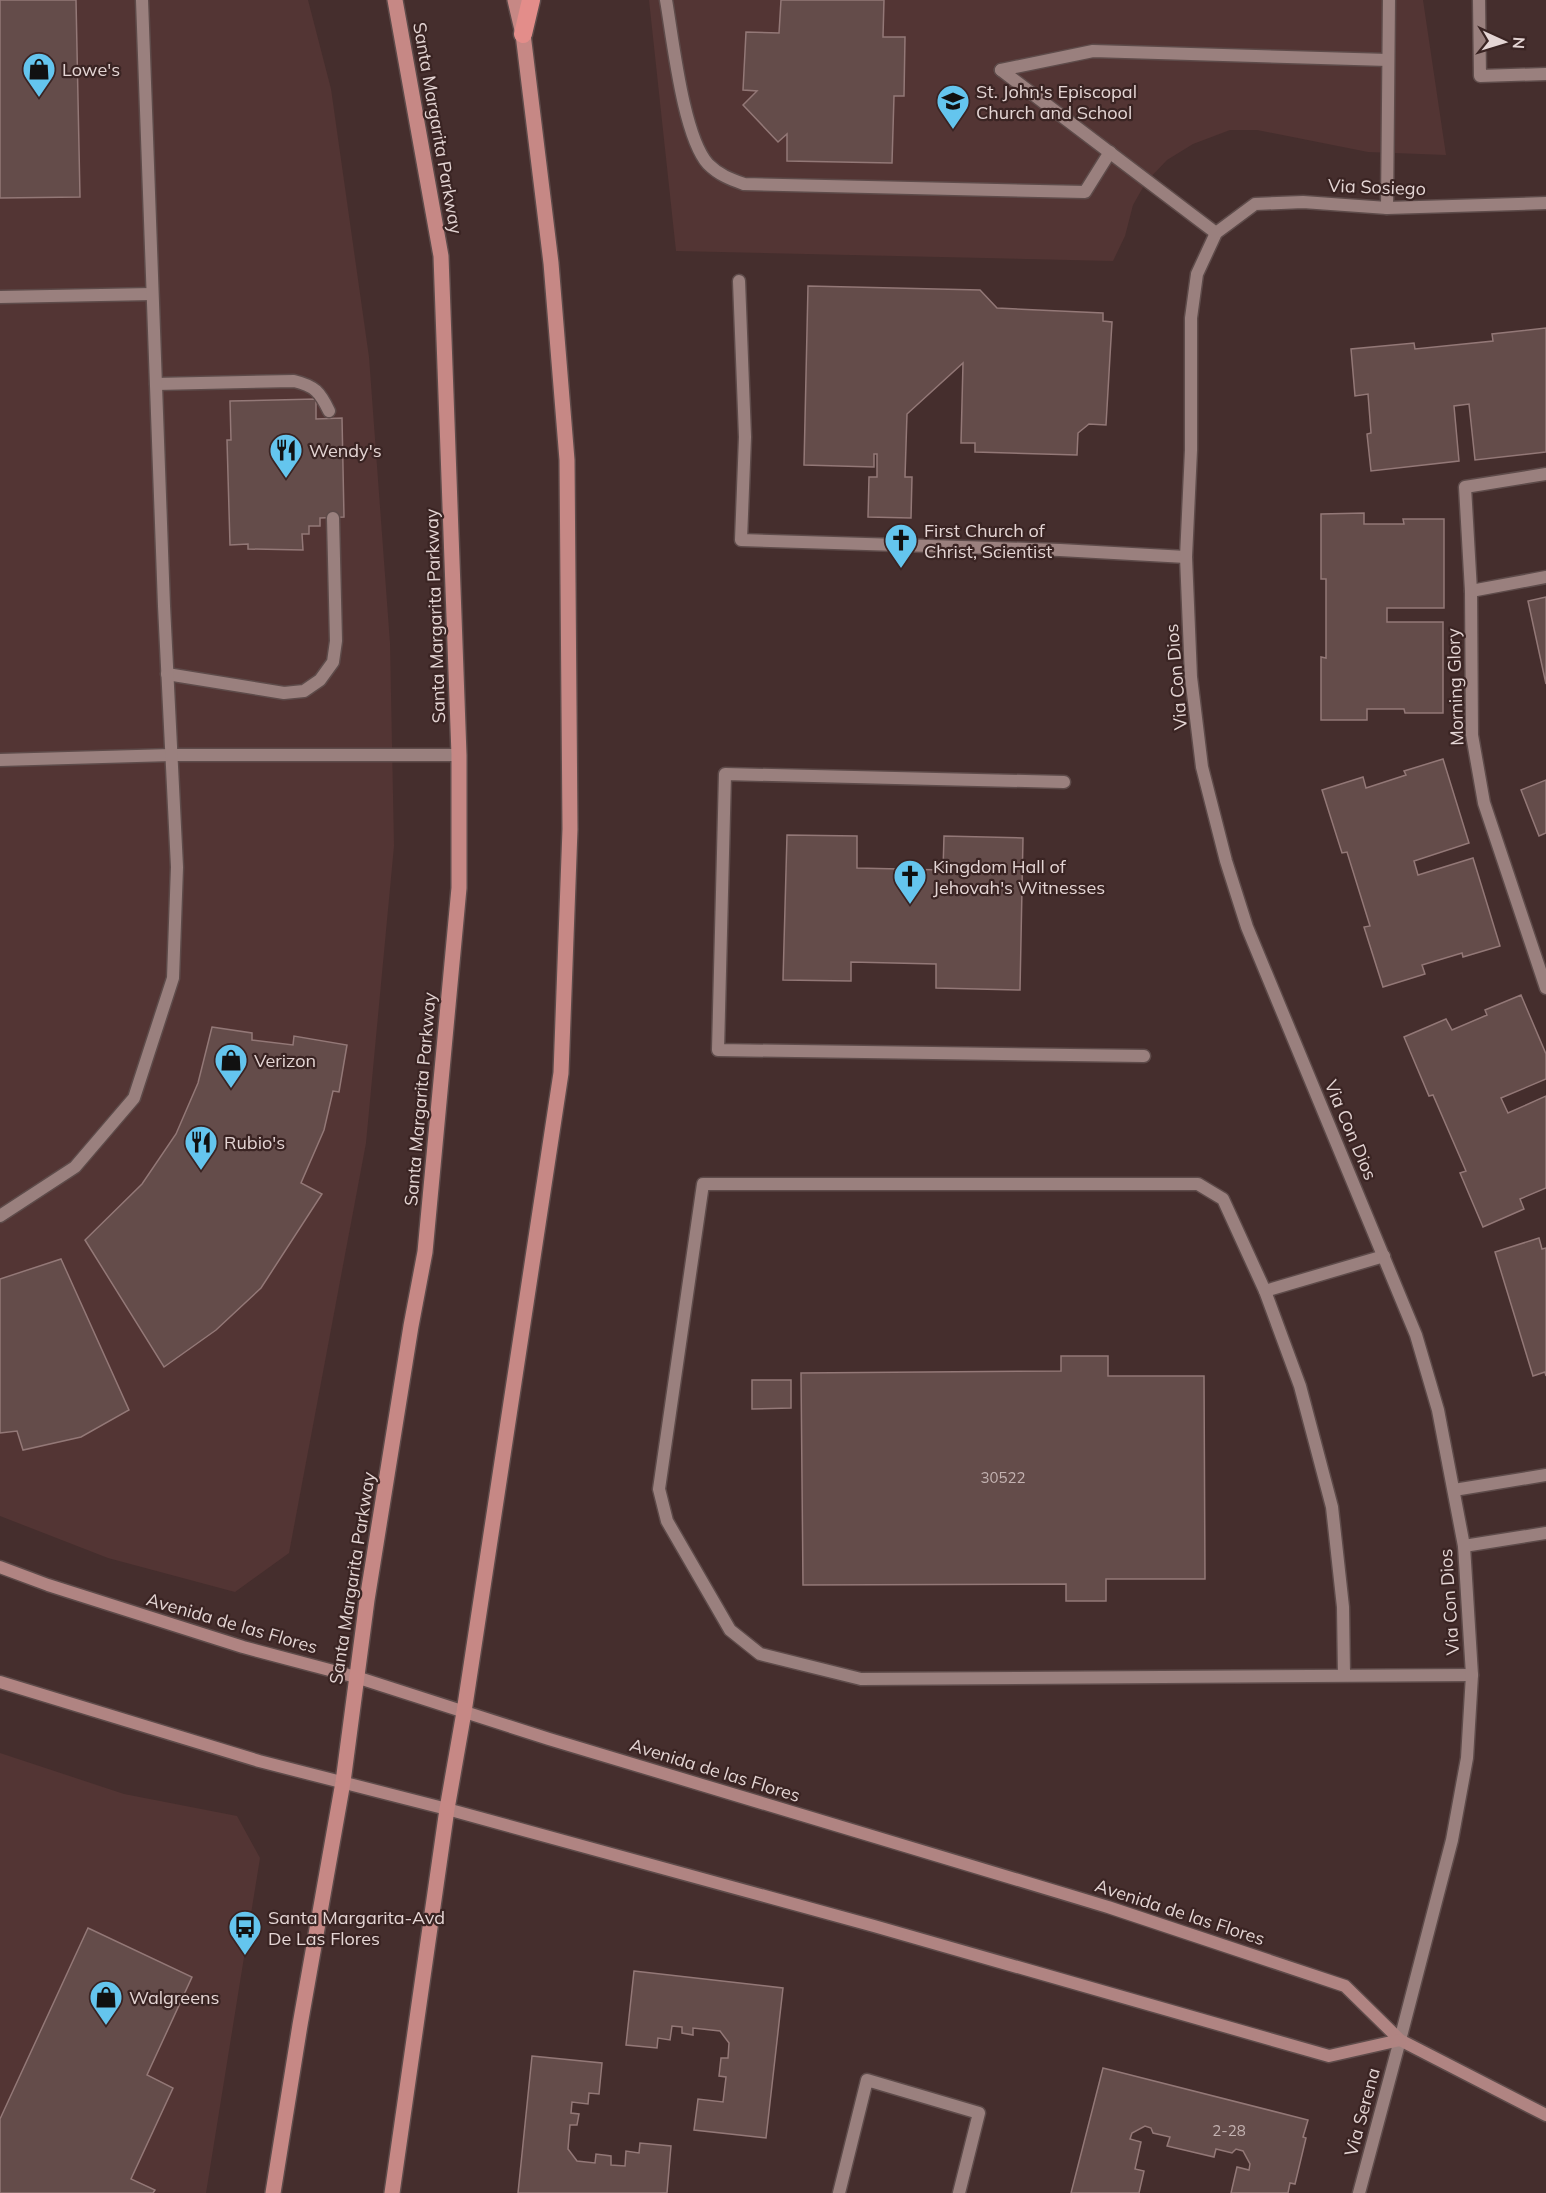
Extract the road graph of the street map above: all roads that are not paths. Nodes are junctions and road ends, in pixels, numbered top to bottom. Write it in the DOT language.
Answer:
graph roads {
  1 [pos="142,0"];
  2 [pos="395,0"];
  3 [pos="515,0"];
  4 [pos="531,0"];
  5 [pos="666,0"];
  6 [pos="1389,0"];
  7 [pos="1479,0"];
  8 [pos="523,33"];
  9 [pos="1389,60"];
  10 [pos="1546,75"];
  11 [pos="1110,152"];
  12 [pos="1546,202"];
  13 [pos="1387,208"];
  14 [pos="1216,233"];
  15 [pos="739,281"];
  16 [pos="152,294"];
  17 [pos="0,297"];
  18 [pos="156,384"];
  19 [pos="329,411"];
  20 [pos="1546,474"];
  21 [pos="333,518"];
  22 [pos="1186,556"];
  23 [pos="1546,577"];
  24 [pos="1471,591"];
  25 [pos="167,674"];
  26 [pos="171,755"];
  27 [pos="459,755"];
  28 [pos="0,760"];
  29 [pos="1064,782"];
  30 [pos="1545,980"];
  31 [pos="1144,1056"];
  32 [pos="0,1216"];
  33 [pos="1384,1256"];
  34 [pos="1265,1291"];
  35 [pos="1546,1475"];
  36 [pos="1454,1490"];
  37 [pos="1546,1533"];
  38 [pos="1464,1545"];
  39 [pos="0,1567"];
  40 [pos="1472,1675"];
  41 [pos="1344,1676"];
  42 [pos="356,1677"];
  43 [pos="0,1682"];
  44 [pos="464,1712"];
  45 [pos="343,1782"];
  46 [pos="447,1809"];
  47 [pos="1400,2040"];
  48 [pos="1546,2115"];
  49 [pos="273,2193"];
  50 [pos="392,2193"];
  51 [pos="839,2193"];
  52 [pos="959,2193"];
  53 [pos="1359,2193"];
  1 -- 16 [label="street"];
  2 -- 27 [label="main road, Santa Margarita Parkway"];
  3 -- 8 [label="main road"];
  4 -- 8 [label="highway"];
  5 -- 11 [label="street"];
  6 -- 9 [label="street"];
  7 -- 10 [label="street"];
  8 -- 44 [label="main road"];
  9 -- 11 [label="street"];
  9 -- 13 [label="street"];
  11 -- 14 [label="street"];
  12 -- 13 [label="street, Via Sosiego"];
  13 -- 14 [label="street, Via Sosiego"];
  14 -- 22 [label="street, Via Con Dios"];
  15 -- 22 [label="street"];
  16 -- 17 [label="street"];
  16 -- 18 [label="street"];
  18 -- 19 [label="street"];
  18 -- 25 [label="street"];
  20 -- 24 [label="street, Morning Glory"];
  21 -- 25 [label="street"];
  22 -- 33 [label="street, Via Con Dios"];
  23 -- 24 [label="street"];
  24 -- 30 [label="street, Morning Glory"];
  25 -- 26 [label="street"];
  26 -- 27 [label="street"];
  26 -- 28 [label="street"];
  26 -- 32 [label="street"];
  27 -- 42 [label="main road, Santa Margarita Parkway"];
  29 -- 31 [label="street"];
  33 -- 34 [label="street"];
  33 -- 36 [label="street, Via Con Dios"];
  34 -- 41 [label="street"];
  34 -- 41 [label="street"];
  35 -- 36 [label="street"];
  36 -- 38 [label="street, Via Con Dios"];
  37 -- 38 [label="street"];
  38 -- 40 [label="street, Via Con Dios"];
  39 -- 42 [label="main road, Avenida de las Flores"];
  40 -- 41 [label="street"];
  40 -- 47 [label="street, Via Con Dios"];
  42 -- 44 [label="main road, Avenida de las Flores"];
  42 -- 45 [label="main road, Santa Margarita Parkway"];
  43 -- 45 [label="main road"];
  44 -- 46 [label="main road"];
  44 -- 47 [label="main road, Avenida de las Flores"];
  45 -- 46 [label="main road"];
  45 -- 49 [label="main road, Santa Margarita Parkway"];
  46 -- 47 [label="main road"];
  46 -- 50 [label="main road"];
  47 -- 48 [label="main road, Avenida de las Flores"];
  47 -- 53 [label="street, Via Serena"];
  51 -- 52 [label="street"];
}
